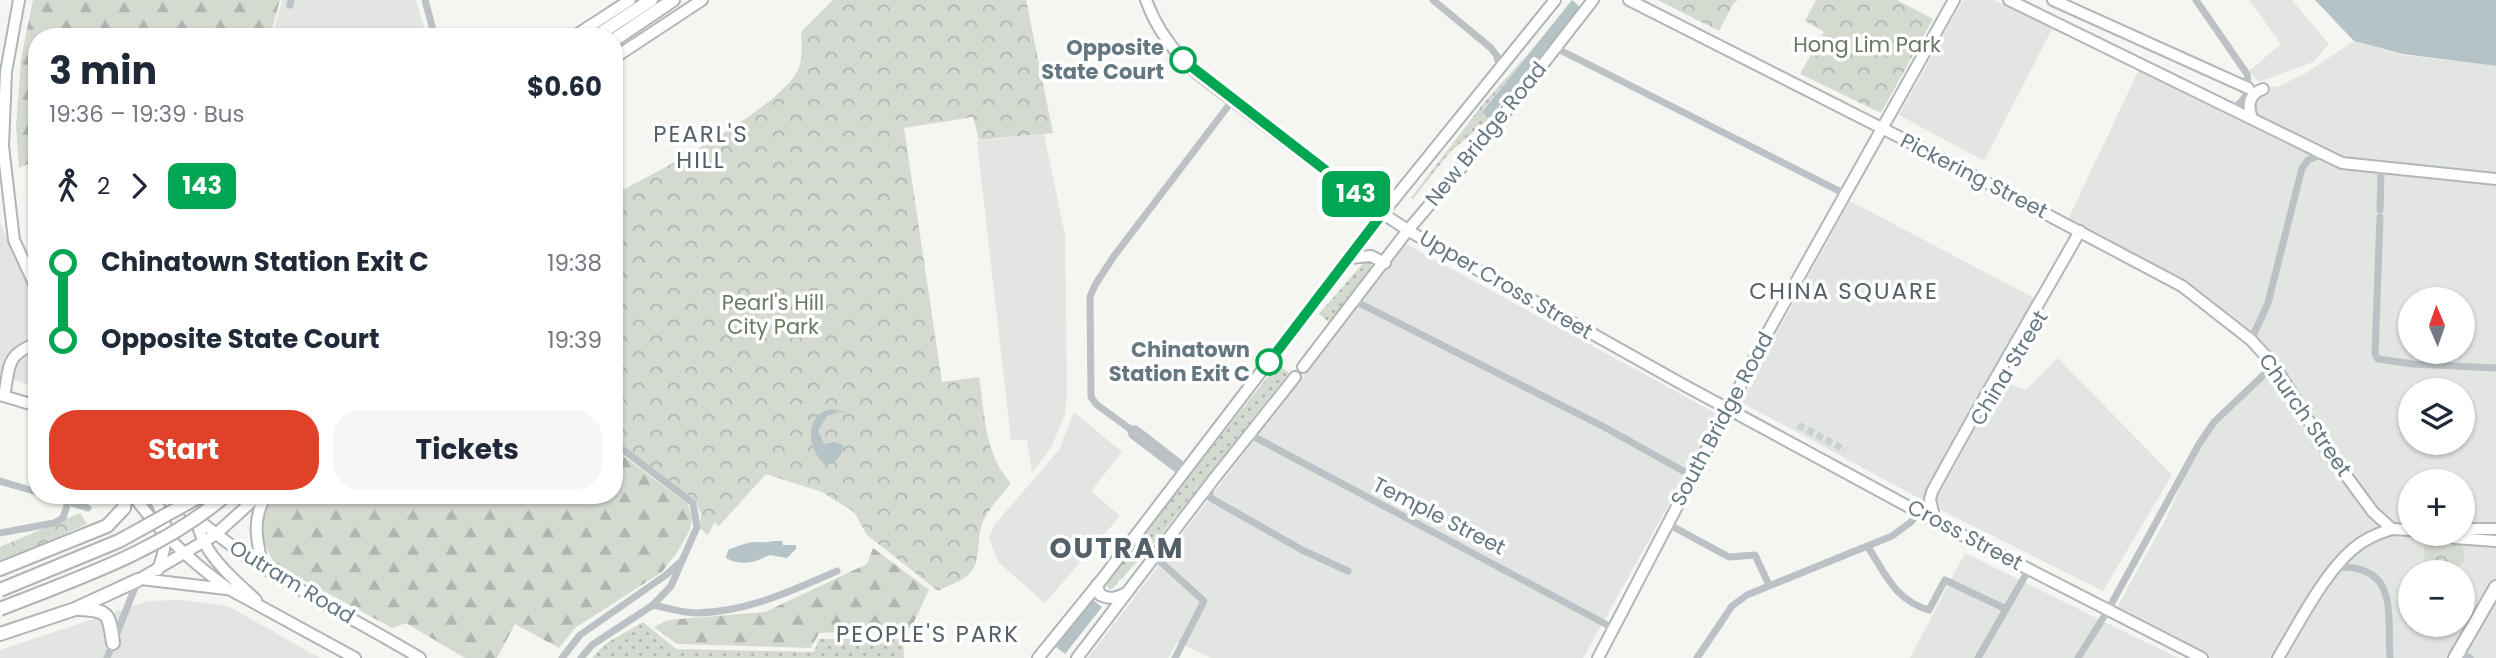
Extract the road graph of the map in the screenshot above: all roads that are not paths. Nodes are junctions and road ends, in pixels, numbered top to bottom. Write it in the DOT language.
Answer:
graph roads {
  1 [pos="19,0"];
  2 [pos="425,0"];
  3 [pos="629,0"];
  4 [pos="651,0"];
  5 [pos="673,0"];
  6 [pos="702,0"];
  7 [pos="1146,0"];
  8 [pos="1433,0"];
  9 [pos="1555,0"];
  10 [pos="1592,0"];
  11 [pos="1629,0"];
  12 [pos="1954,0"];
  13 [pos="2010,0"];
  14 [pos="2053,0"];
  15 [pos="2196,0"];
  16 [pos="1639,3"];
  17 [pos="2069,3"];
  18 [pos="433,28"];
  19 [pos="587,28"];
  20 [pos="609,28"];
  21 [pos="623,34"];
  22 [pos="1556,48"];
  23 [pos="623,52"];
  24 [pos="1500,69"];
  25 [pos="2248,88"];
  26 [pos="2263,89"];
  27 [pos="1232,100"];
  28 [pos="2232,108"];
  29 [pos="2252,118"];
  30 [pos="1881,128"];
  31 [pos="1,142"];
  32 [pos="2322,154"];
  33 [pos="2381,169"];
  34 [pos="2496,179"];
  35 [pos="1845,194"];
  36 [pos="1382,214"];
  37 [pos="2066,224"];
  38 [pos="1408,230"];
  39 [pos="2082,232"];
  40 [pos="1349,258"];
  41 [pos="1385,263"];
  42 [pos="28,270"];
  43 [pos="1355,301"];
  44 [pos="1310,309"];
  45 [pos="2251,340"];
  46 [pos="1283,342"];
  47 [pos="28,346"];
  48 [pos="2274,365"];
  49 [pos="1303,367"];
  50 [pos="2496,368"];
  51 [pos="1295,377"];
  52 [pos="2,396"];
  53 [pos="28,403"];
  54 [pos="1729,410"];
  55 [pos="1249,434"];
  56 [pos="623,450"];
  57 [pos="1184,471"];
  58 [pos="1692,476"];
  59 [pos="1213,480"];
  60 [pos="0,481"];
  61 [pos="28,489"];
  62 [pos="1200,496"];
  63 [pos="67,504"];
  64 [pos="75,504"];
  65 [pos="124,504"];
  66 [pos="141,504"];
  67 [pos="158,504"];
  68 [pos="181,504"];
  69 [pos="186,504"];
  70 [pos="197,504"];
  71 [pos="215,504"];
  72 [pos="249,504"];
  73 [pos="263,504"];
  74 [pos="88,508"];
  75 [pos="1919,512"];
  76 [pos="196,519"];
  77 [pos="1935,521"];
  78 [pos="1254,523"];
  79 [pos="1668,524"];
  80 [pos="2392,528"];
  81 [pos="2496,528"];
  82 [pos="2398,529"];
  83 [pos="2475,529"];
  84 [pos="0,533"];
  85 [pos="166,535"];
  86 [pos="215,535"];
  87 [pos="2475,540"];
  88 [pos="2496,541"];
  89 [pos="202,542"];
  90 [pos="1868,547"];
  91 [pos="184,554"];
  92 [pos="1154,556"];
  93 [pos="682,560"];
  94 [pos="2336,567"];
  95 [pos="264,568"];
  96 [pos="0,569"];
  97 [pos="2029,569"];
  98 [pos="158,570"];
  99 [pos="837,571"];
  100 [pos="1348,571"];
  101 [pos="139,579"];
  102 [pos="1769,584"];
  103 [pos="1097,585"];
  104 [pos="2496,587"];
  105 [pos="229,589"];
  106 [pos="0,590"];
  107 [pos="1125,593"];
  108 [pos="653,605"];
  109 [pos="264,607"];
  110 [pos="0,609"];
  111 [pos="75,609"];
  112 [pos="2006,609"];
  113 [pos="2109,610"];
  114 [pos="1614,628"];
  115 [pos="0,634"];
  116 [pos="113,643"];
  117 [pos="2461,656"];
  118 [pos="1041,657"];
  119 [pos="107,658"];
  120 [pos="355,658"];
  121 [pos="420,658"];
  122 [pos="562,658"];
  123 [pos="581,658"];
  124 [pos="1077,658"];
  125 [pos="1175,658"];
  126 [pos="1598,658"];
  127 [pos="1697,658"];
  128 [pos="1978,658"];
  129 [pos="2078,658"];
  130 [pos="2202,658"];
  131 [pos="2278,658"];
  132 [pos="2390,658"];
  1 -- 31 [label="main road"];
  2 -- 18 [label="street"];
  3 -- 19 [label="main road"];
  4 -- 20 [label="highway"];
  5 -- 21 [label="highway"];
  6 -- 23 [label="main road"];
  7 -- 27 [label="main road, Upper Cross Street"];
  8 -- 24 [label="street"];
  9 -- 24 [label="main road"];
  10 -- 22 [label="main road, New Bridge Road"];
  11 -- 16 [label="main road, Pickering Street"];
  12 -- 30 [label="main road, South Bridge Road"];
  13 -- 28 [label="main road"];
  14 -- 17 [label="main road"];
  15 -- 25 [label="street"];
  16 -- 30 [label="main road, Pickering Street"];
  17 -- 25 [label="main road"];
  22 -- 35 [label="street"];
  22 -- 38 [label="main road, New Bridge Road"];
  24 -- 36 [label="main road"];
  25 -- 28 [label="street"];
  26 -- 29 [label="main road"];
  27 -- 36 [label="main road, Upper Cross Street"];
  27 -- 57 [label="street"];
  28 -- 29 [label="main road"];
  29 -- 32 [label="main road"];
  30 -- 35 [label="main road, South Bridge Road"];
  30 -- 37 [label="main road, Pickering Street"];
  31 -- 42 [label="main road"];
  32 -- 33 [label="main road"];
  32 -- 45 [label="street"];
  33 -- 34 [label="main road"];
  33 -- 50 [label="street"];
  35 -- 54 [label="main road, South Bridge Road"];
  36 -- 38 [label="main road, Upper Cross Street"];
  36 -- 40 [label="main road"];
  37 -- 39 [label="main road, Church Street"];
  38 -- 41 [label="main road, New Bridge Road"];
  38 -- 54 [label="main road, Upper Cross Street"];
  39 -- 45 [label="main road, Church Street"];
  39 -- 77 [label="main road, China Street"];
  40 -- 41 [label="main road"];
  40 -- 44 [label="main road"];
  41 -- 43 [label="main road, New Bridge Road"];
  43 -- 49 [label="main road, New Bridge Road"];
  43 -- 58 [label="street"];
  45 -- 48 [label="main road, Church Street"];
  46 -- 57 [label="main road"];
  47 -- 52 [label="main road"];
  48 -- 80 [label="main road, Church Street"];
  48 -- 113 [label="street"];
  51 -- 55 [label="main road"];
  52 -- 53 [label="main road"];
  54 -- 58 [label="main road, South Bridge Road"];
  54 -- 75 [label="main road, Cross Street"];
  55 -- 59 [label="main road"];
  55 -- 114 [label="street, Temple Street"];
  56 -- 93 [label="street"];
  57 -- 103 [label="main road"];
  58 -- 79 [label="main road, South Bridge Road"];
  59 -- 62 [label="main road"];
  59 -- 78 [label="street"];
  60 -- 61 [label="street"];
  62 -- 78 [label="street"];
  62 -- 92 [label="main road"];
  63 -- 84 [label="street"];
  64 -- 74 [label="street"];
  65 -- 96 [label="highway"];
  66 -- 85 [label="main road, Outram Road"];
  67 -- 85 [label="main road"];
  68 -- 76 [label="main road, Outram Road"];
  69 -- 106 [label="highway, bridge"];
  70 -- 76 [label="main road"];
  71 -- 110 [label="highway, bridge"];
  72 -- 86 [label="main road"];
  73 -- 95 [label="main road"];
  75 -- 77 [label="main road, Cross Street"];
  75 -- 90 [label="street"];
  76 -- 86 [label="main road, Outram Road"];
  76 -- 89 [label="main road"];
  77 -- 97 [label="main road, Cross Street"];
  78 -- 100 [label="street"];
  79 -- 102 [label="street"];
  79 -- 114 [label="main road, South Bridge Road"];
  80 -- 82 [label="main road"];
  80 -- 94 [label="main road"];
  81 -- 83 [label="main road"];
  85 -- 91 [label="main road, Outram Road"];
  85 -- 98 [label="main road"];
  86 -- 89 [label="main road"];
  86 -- 95 [label="main road, Outram Road"];
  87 -- 88 [label="main road"];
  89 -- 91 [label="main road"];
  89 -- 109 [label="main road"];
  90 -- 102 [label="street"];
  90 -- 112 [label="street"];
  91 -- 98 [label="main road"];
  91 -- 105 [label="main road, Outram Road"];
  92 -- 107 [label="main road"];
  92 -- 125 [label="street"];
  93 -- 108 [label="street"];
  93 -- 122 [label="street"];
  94 -- 131 [label="main road"];
  94 -- 132 [label="street"];
  95 -- 121 [label="main road, Outram Road"];
  97 -- 112 [label="street"];
  97 -- 113 [label="main road, Cross Street"];
  98 -- 101 [label="main road"];
  99 -- 108 [label="street"];
  101 -- 105 [label="main road"];
  101 -- 111 [label="highway"];
  101 -- 116 [label="street"];
  102 -- 127 [label="street"];
  103 -- 107 [label="main road"];
  103 -- 118 [label="main road"];
  104 -- 117 [label="highway"];
  105 -- 109 [label="main road, Outram Road"];
  107 -- 124 [label="main road"];
  108 -- 123 [label="street"];
  109 -- 120 [label="main road, Outram Road"];
  111 -- 115 [label="highway"];
  111 -- 116 [label="highway"];
  112 -- 128 [label="street"];
  113 -- 129 [label="street"];
  113 -- 130 [label="main road, Cross Street"];
  114 -- 126 [label="main road, South Bridge Road"];
  116 -- 119 [label="street"];
}
